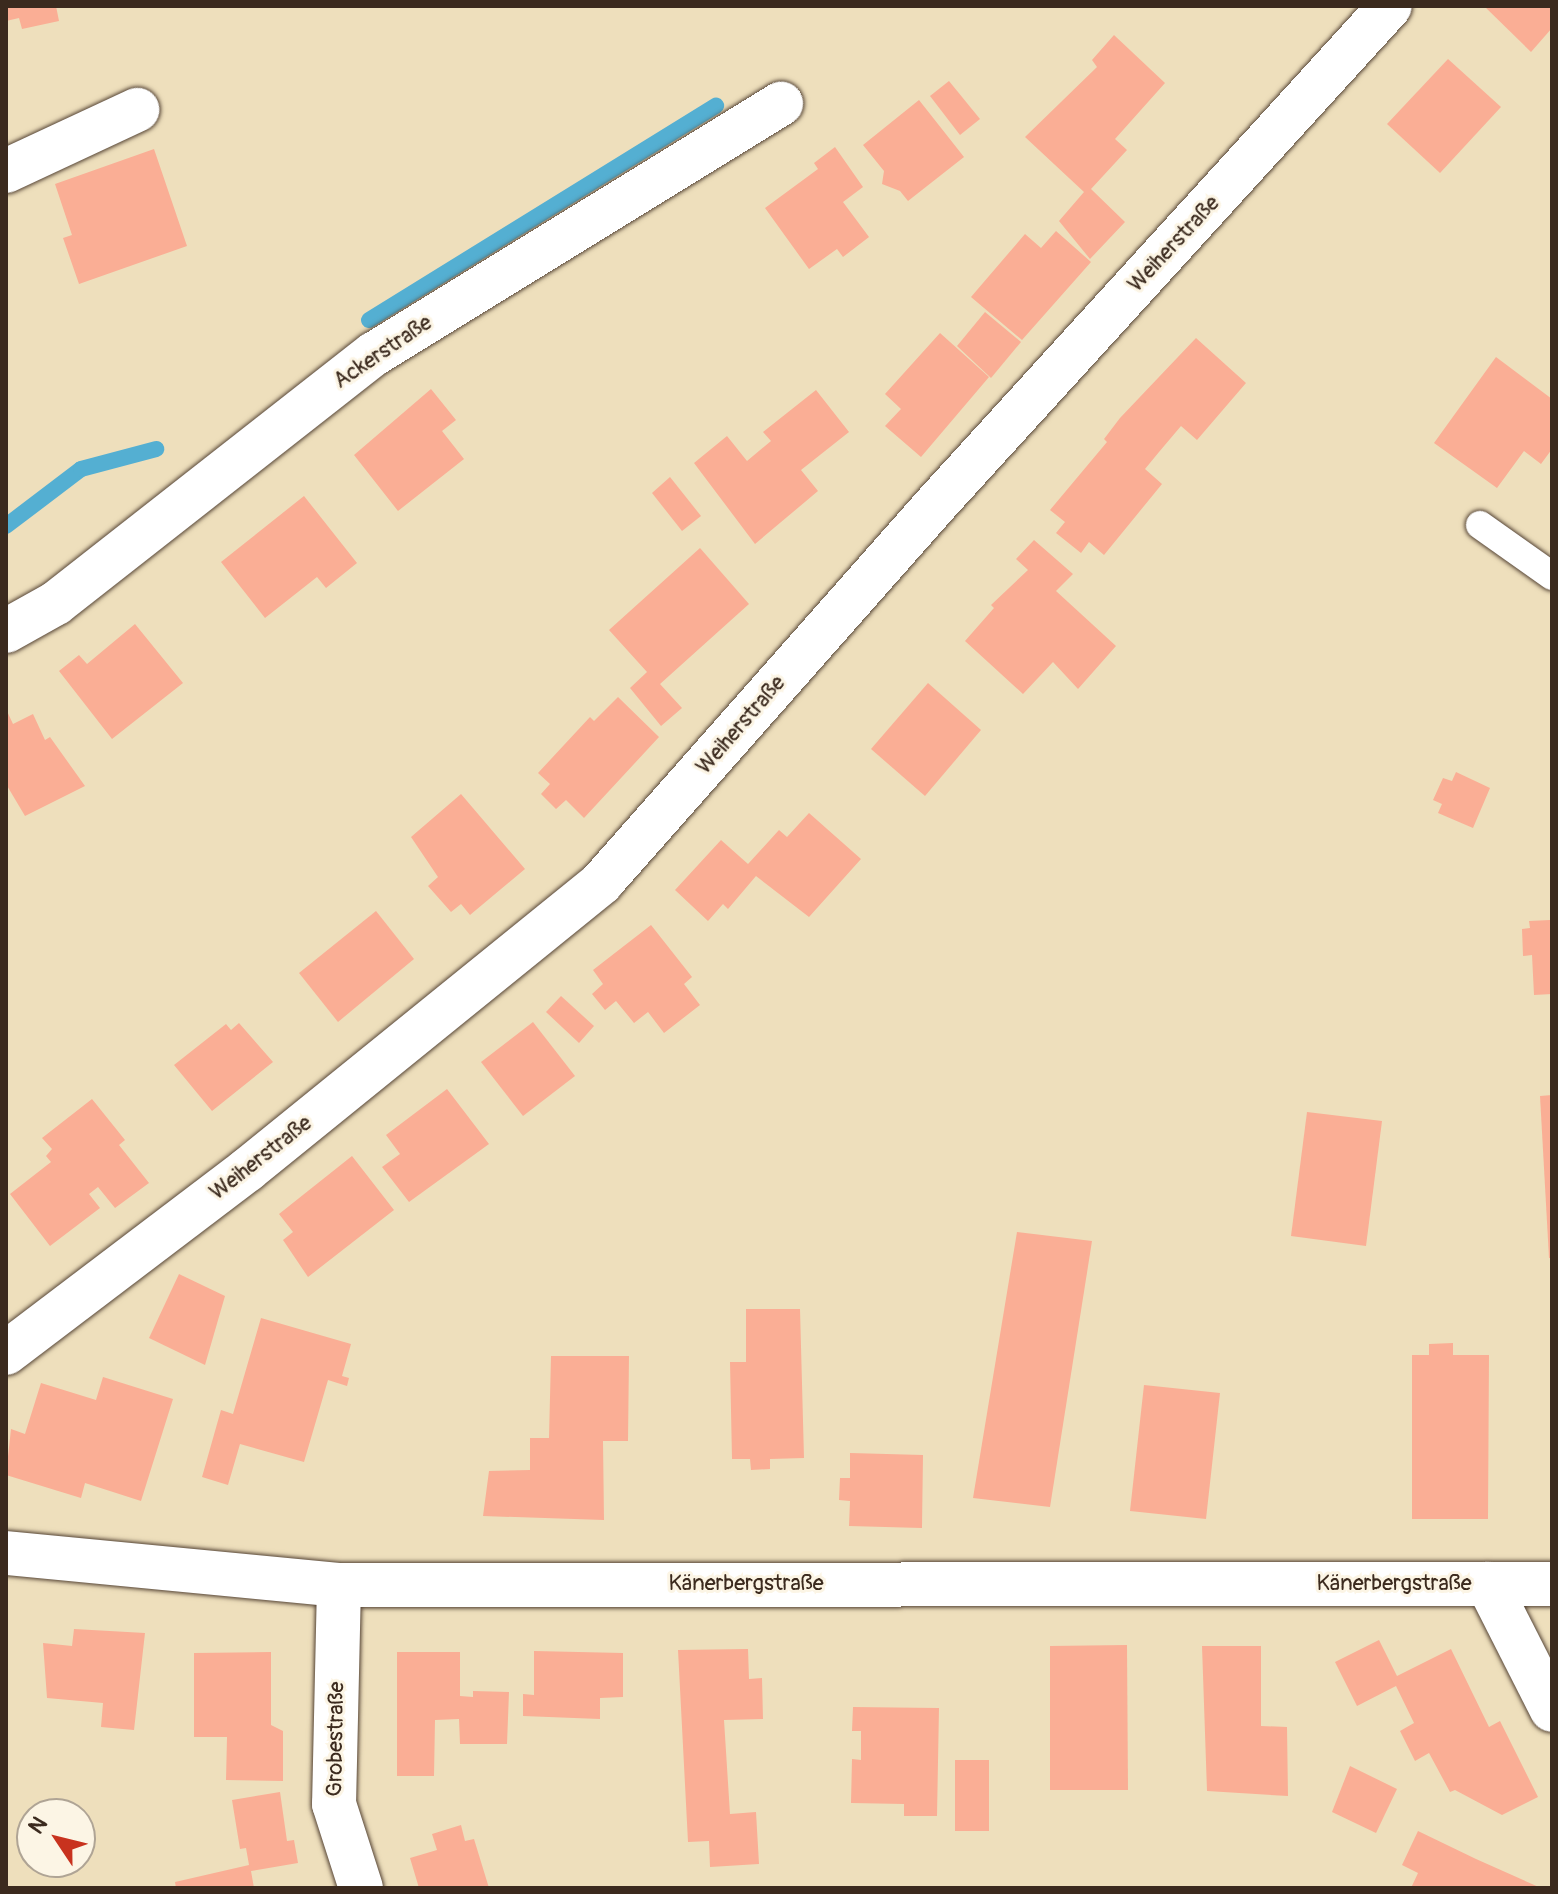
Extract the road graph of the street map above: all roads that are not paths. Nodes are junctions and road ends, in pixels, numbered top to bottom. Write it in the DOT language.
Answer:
graph roads {
  1 [pos="1390,6"];
  2 [pos="781,104"];
  3 [pos="137,110"];
  4 [pos="6,171"];
  5 [pos="1480,525"];
  6 [pos="1552,576"];
  7 [pos="6,631"];
  8 [pos="6,1353"];
  9 [pos="6,1553"];
  10 [pos="1488,1584"];
  11 [pos="1552,1584"];
  12 [pos="339,1585"];
  13 [pos="1552,1710"];
  14 [pos="361,1888"];
  1 -- 8 [label="street, Weiherstraße"];
  2 -- 7 [label="street, Ackerstraße"];
  3 -- 4 [label="street"];
  5 -- 6 [label="lane"];
  9 -- 12 [label="street, Känerbergstraße"];
  10 -- 11 [label="street, Känerbergstraße"];
  10 -- 12 [label="street, Känerbergstraße"];
  10 -- 13 [label="street, Känerbergstraße"];
  12 -- 14 [label="street, Grobestraße"];
}
